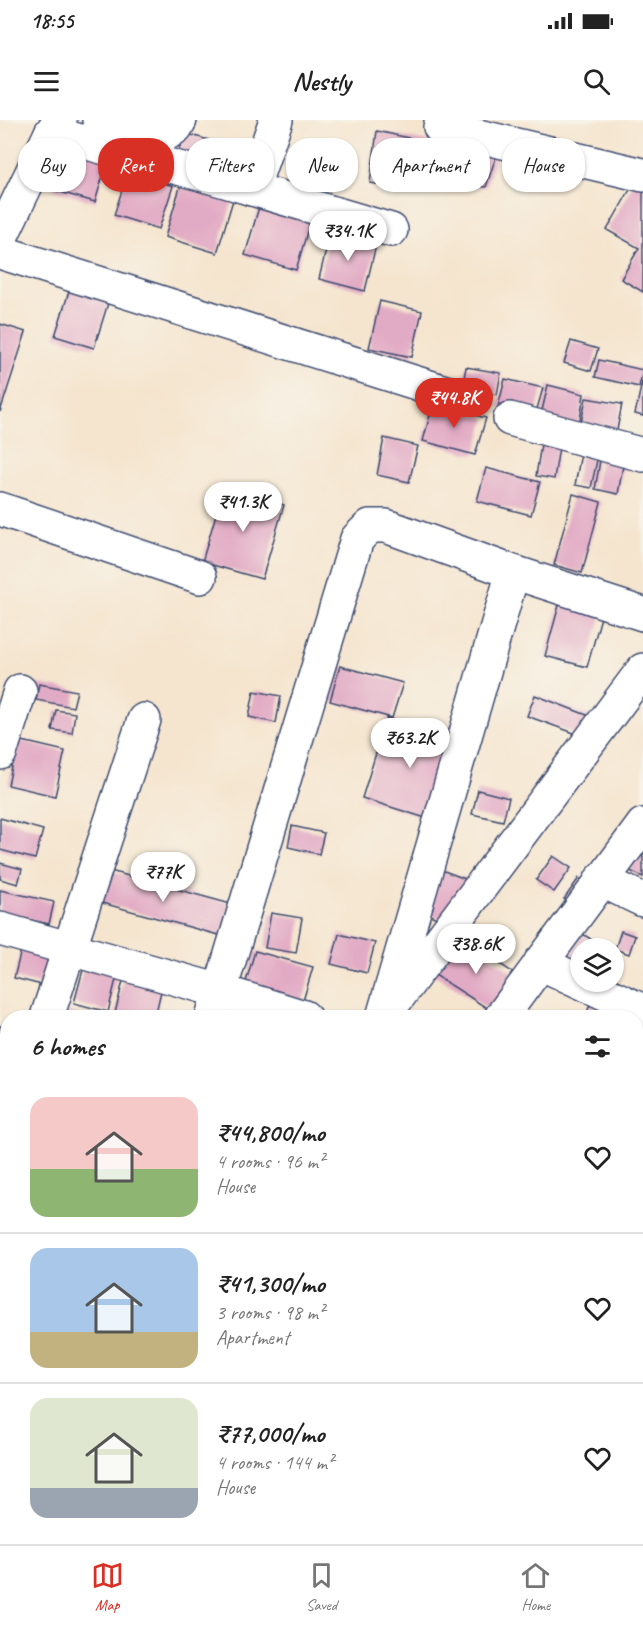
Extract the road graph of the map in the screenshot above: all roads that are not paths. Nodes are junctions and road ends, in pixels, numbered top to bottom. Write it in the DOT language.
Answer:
graph roads {
  1 [pos="99,120"];
  2 [pos="180,120"];
  3 [pos="276,120"];
  4 [pos="442,120"];
  5 [pos="56,127"];
  6 [pos="270,138"];
  7 [pos="186,168"];
  8 [pos="643,175"];
  9 [pos="262,192"];
  10 [pos="391,230"];
  11 [pos="0,239"];
  12 [pos="0,252"];
  13 [pos="461,397"];
  14 [pos="510,419"];
  15 [pos="643,455"];
  16 [pos="0,509"];
  17 [pos="513,572"];
  18 [pos="200,577"];
  19 [pos="643,614"];
  20 [pos="643,670"];
  21 [pos="20,691"];
  22 [pos="144,720"];
  23 [pos="0,753"];
  24 [pos="643,825"];
  25 [pos="601,880"];
  26 [pos="643,900"];
  27 [pos="0,929"];
  28 [pos="68,950"];
  29 [pos="540,963"];
  30 [pos="216,1004"];
  31 [pos="49,1010"];
  32 [pos="257,1010"];
  33 [pos="385,1010"];
  34 [pos="388,1010"];
  35 [pos="506,1010"];
  36 [pos="641,1010"];
  1 -- 2 [label="street"];
  3 -- 6 [label="street"];
  4 -- 8 [label="street"];
  5 -- 7 [label="street"];
  5 -- 11 [label="street"];
  9 -- 10 [label="street"];
  12 -- 13 [label="street"];
  14 -- 15 [label="street"];
  16 -- 18 [label="street"];
  17 -- 19 [label="street"];
  17 -- 30 [label="street"];
  17 -- 33 [label="street"];
  20 -- 34 [label="street"];
  21 -- 23 [label="street"];
  22 -- 28 [label="street"];
  24 -- 25 [label="street"];
  25 -- 26 [label="street"];
  25 -- 29 [label="street"];
  27 -- 28 [label="street"];
  28 -- 30 [label="street"];
  28 -- 31 [label="street"];
  29 -- 35 [label="street"];
  29 -- 36 [label="street"];
  30 -- 32 [label="street"];
}
